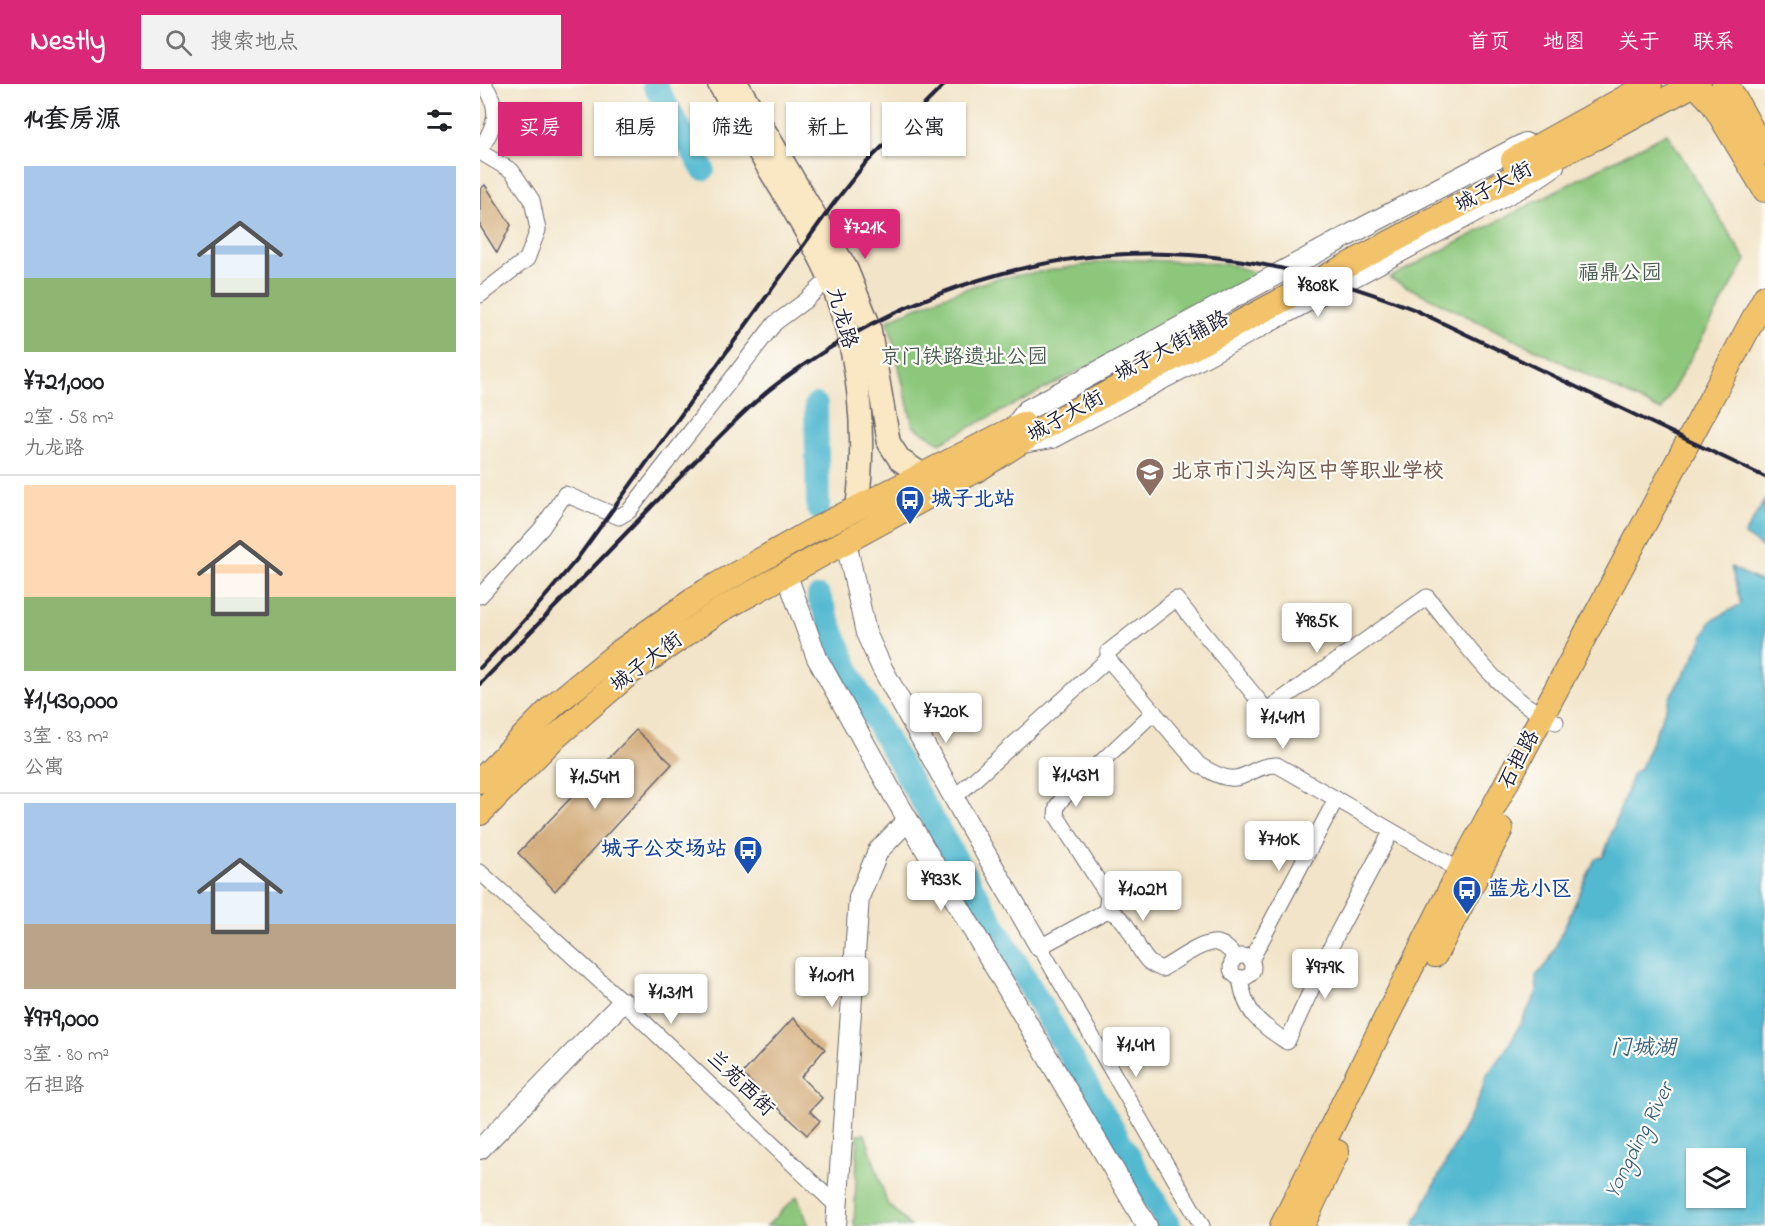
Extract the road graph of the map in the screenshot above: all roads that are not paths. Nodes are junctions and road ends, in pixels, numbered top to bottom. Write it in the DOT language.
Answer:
graph roads {
  1 [pos="484,84"];
  2 [pos="719,84"];
  3 [pos="738,84"];
  4 [pos="1650,84"];
  5 [pos="1695,84"];
  6 [pos="1724,84"];
  7 [pos="1589,130"];
  8 [pos="480,151"];
  9 [pos="1765,153"];
  10 [pos="1765,190"];
  11 [pos="830,278"];
  12 [pos="480,295"];
  13 [pos="1765,297"];
  14 [pos="1765,331"];
  15 [pos="1014,437"];
  16 [pos="924,475"];
  17 [pos="857,508"];
  18 [pos="846,542"];
  19 [pos="786,573"];
  20 [pos="480,596"];
  21 [pos="1108,659"];
  22 [pos="1154,712"];
  23 [pos="1550,719"];
  24 [pos="480,782"];
  25 [pos="954,798"];
  26 [pos="1335,799"];
  27 [pos="480,813"];
  28 [pos="908,820"];
  29 [pos="1391,832"];
  30 [pos="480,872"];
  31 [pos="1459,872"];
  32 [pos="1106,911"];
  33 [pos="1040,947"];
  34 [pos="1244,958"];
  35 [pos="623,1002"];
  36 [pos="480,1149"];
  37 [pos="837,1206"];
  38 [pos="836,1226"];
  39 [pos="1147,1226"];
  40 [pos="1202,1226"];
  41 [pos="1282,1226"];
  42 [pos="1302,1226"];
  1 -- 8 [label="street"];
  2 -- 11 [label="main road, 九龙路"];
  3 -- 16 [label="main road, 九龙路"];
  4 -- 7 [label="main road, 城子大街"];
  5 -- 7 [label="main road, 城子大街"];
  5 -- 10 [label="main road"];
  6 -- 9 [label="main road"];
  7 -- 15 [label="main road, 城子大街"];
  8 -- 12 [label="street"];
  11 -- 17 [label="main road, 九龙路"];
  11 -- 20 [label="street"];
  13 -- 23 [label="main road, 石担路"];
  14 -- 23 [label="main road, 石担路"];
  15 -- 16 [label="main road, 城子大街"];
  15 -- 18 [label="main road, 城子大街"];
  16 -- 17 [label="main road, 城子大街"];
  17 -- 24 [label="main road, 城子大街"];
  18 -- 19 [label="main road, 城子大街"];
  18 -- 25 [label="street"];
  19 -- 27 [label="main road, 城子大街"];
  19 -- 28 [label="street"];
  21 -- 22 [label="street"];
  21 -- 23 [label="street"];
  21 -- 25 [label="street"];
  22 -- 26 [label="street"];
  22 -- 32 [label="street"];
  23 -- 31 [label="main road, 石担路"];
  23 -- 42 [label="main road, 石担路"];
  25 -- 33 [label="street"];
  26 -- 29 [label="street"];
  26 -- 34 [label="street"];
  28 -- 37 [label="street"];
  28 -- 39 [label="street"];
  29 -- 31 [label="street"];
  29 -- 34 [label="street"];
  30 -- 35 [label="street, 兰苑西街"];
  31 -- 41 [label="main road, 石担路"];
  32 -- 33 [label="street"];
  32 -- 34 [label="street"];
  33 -- 40 [label="street"];
  35 -- 36 [label="street"];
  35 -- 37 [label="street, 兰苑西街"];
  37 -- 38 [label="street"];
}
